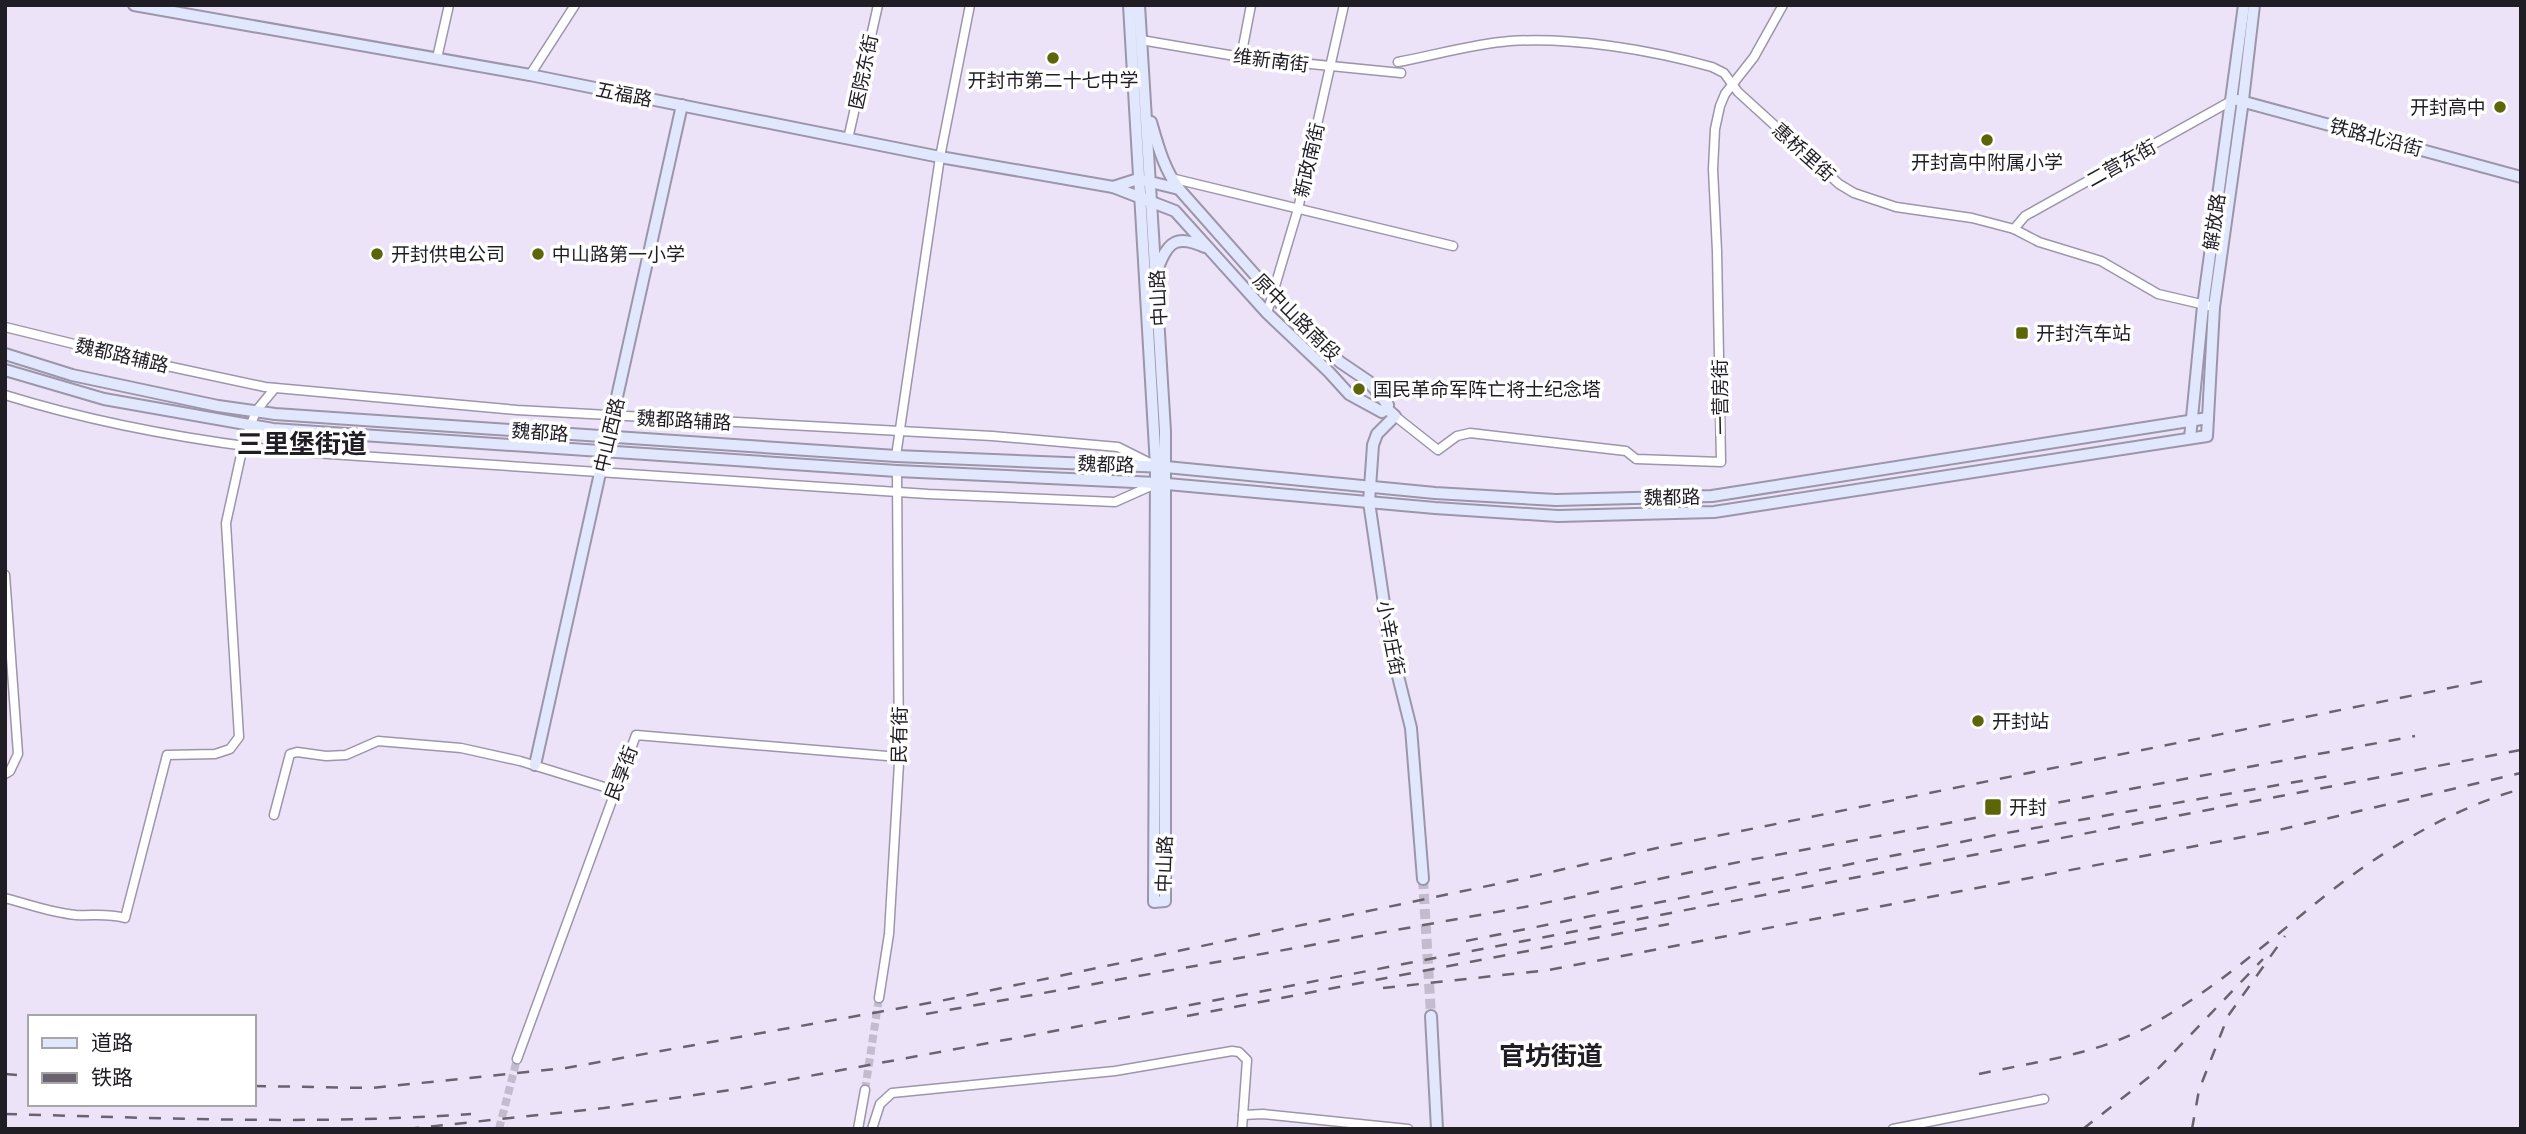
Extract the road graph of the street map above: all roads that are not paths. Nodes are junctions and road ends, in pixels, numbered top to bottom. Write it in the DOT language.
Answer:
graph roads {
  1 [pos="134,5"];
  2 [pos="449,5"];
  3 [pos="575,5"];
  4 [pos="878,5"];
  5 [pos="970,5"];
  6 [pos="1129,5"];
  7 [pos="1139,5"];
  8 [pos="1251,5"];
  9 [pos="1344,5"];
  10 [pos="1783,5"];
  11 [pos="2244,5"];
  12 [pos="2254,5"];
  13 [pos="1141,40"];
  14 [pos="1241,57"];
  15 [pos="437,58"];
  16 [pos="1398,62"];
  17 [pos="1331,67"];
  18 [pos="1401,73"];
  19 [pos="530,75"];
  20 [pos="1731,84"];
  21 [pos="1144,94"];
  22 [pos="2243,100"];
  23 [pos="2231,101"];
  24 [pos="682,105"];
  25 [pos="848,139"];
  26 [pos="940,157"];
  27 [pos="2521,177"];
  28 [pos="1171,178"];
  29 [pos="1139,179"];
  30 [pos="1151,182"];
  31 [pos="1113,187"];
  32 [pos="1179,189"];
  33 [pos="1140,195"];
  34 [pos="1153,202"];
  35 [pos="1298,209"];
  36 [pos="2014,229"];
  37 [pos="1453,246"];
  38 [pos="1206,247"];
  39 [pos="1156,274"];
  40 [pos="1272,297"];
  41 [pos="2208,307"];
  42 [pos="1267,313"];
  43 [pos="5,327"];
  44 [pos="5,354"];
  45 [pos="5,370"];
  46 [pos="275,388"];
  47 [pos="5,396"];
  48 [pos="256,411"];
  49 [pos="1390,412"];
  50 [pos="613,415"];
  51 [pos="2208,418"];
  52 [pos="2191,421"];
  53 [pos="251,426"];
  54 [pos="900,431"];
  55 [pos="608,436"];
  56 [pos="2207,436"];
  57 [pos="2190,439"];
  58 [pos="243,446"];
  59 [pos="605,451"];
  60 [pos="896,456"];
  61 [pos="1161,467"];
  62 [pos="897,471"];
  63 [pos="600,472"];
  64 [pos="1161,483"];
  65 [pos="1370,486"];
  66 [pos="897,492"];
  67 [pos="1369,502"];
  68 [pos="5,575"];
  69 [pos="899,757"];
  70 [pos="535,765"];
  71 [pos="5,774"];
  72 [pos="614,789"];
  73 [pos="275,815"];
  74 [pos="1423,879"];
  75 [pos="5,898"];
  76 [pos="879,999"];
  77 [pos="1431,1016"];
  78 [pos="517,1059"];
  79 [pos="865,1090"];
  80 [pos="2044,1099"];
  81 [pos="1243,1115"];
  82 [pos="858,1129"];
  83 [pos="872,1129"];
  84 [pos="1242,1129"];
  85 [pos="1408,1129"];
  86 [pos="1437,1129"];
  87 [pos="1893,1129"];
  1 -- 15 [label="main road, 五福路"];
  2 -- 15 [label="street"];
  3 -- 19 [label="street"];
  4 -- 25 [label="street, 医院东街"];
  5 -- 26 [label="street"];
  6 -- 29 [label="main road, 中山路"];
  7 -- 13 [label="main road, 中山路"];
  8 -- 14 [label="street"];
  9 -- 17 [label="street, 新政南街"];
  10 -- 20 [label="street, 一营房街"];
  11 -- 23 [label="main road, 解放路"];
  12 -- 22 [label="main road, 解放路"];
  13 -- 14 [label="street, 维新南街"];
  13 -- 21 [label="main road, 中山路"];
  14 -- 17 [label="street, 维新南街"];
  15 -- 19 [label="main road, 五福路"];
  16 -- 20 [label="street, 惠桥里街"];
  17 -- 18 [label="street, 维新南街"];
  17 -- 35 [label="street, 新政南街"];
  19 -- 24 [label="main road, 五福路"];
  20 -- 36 [label="street, 惠桥里街"];
  20 -- 49 [label="street, 一营房街"];
  21 -- 28 [label="main road, 原中山路南段"];
  21 -- 30 [label="main road, 中山路"];
  22 -- 23 [label="main road, 铁路北沿街"];
  22 -- 27 [label="main road, 铁路北沿街"];
  22 -- 41 [label="main road, 解放路"];
  23 -- 36 [label="street, 二营东街"];
  23 -- 41 [label="main road, 解放路"];
  24 -- 25 [label="main road, 五福路"];
  24 -- 50 [label="main road, 中山西路"];
  25 -- 26 [label="main road, 五福路"];
  26 -- 31 [label="main road, 五福路"];
  26 -- 54 [label="street"];
  28 -- 32 [label="main road, 原中山路南段"];
  28 -- 35 [label="street"];
  29 -- 30 [label="main road"];
  29 -- 31 [label="main road"];
  29 -- 33 [label="main road, 中山路"];
  30 -- 32 [label="main road"];
  30 -- 34 [label="main road, 中山路"];
  31 -- 33 [label="main road, 原中山路南段"];
  32 -- 40 [label="main road, 原中山路南段"];
  33 -- 34 [label="main road, 原中山路南段"];
  33 -- 61 [label="main road, 中山路"];
  34 -- 38 [label="main road, 原中山路南段"];
  34 -- 39 [label="main road, 中山路"];
  35 -- 37 [label="street"];
  35 -- 40 [label="street, 新政南街"];
  36 -- 41 [label="street, 惠桥里街"];
  38 -- 39 [label="main road"];
  38 -- 42 [label="main road, 原中山路南段"];
  39 -- 61 [label="main road, 中山路"];
  40 -- 42 [label="street, 新政南街"];
  40 -- 49 [label="main road, 原中山路南段"];
  41 -- 51 [label="main road, 解放路"];
  41 -- 52 [label="main road, 解放路"];
  42 -- 49 [label="main road, 原中山路南段"];
  43 -- 46 [label="street, 魏都路辅路"];
  44 -- 48 [label="main road, 魏都路"];
  45 -- 53 [label="main road, 魏都路"];
  46 -- 48 [label="street"];
  46 -- 50 [label="street, 魏都路辅路"];
  47 -- 58 [label="street"];
  48 -- 53 [label="street"];
  48 -- 55 [label="main road, 魏都路"];
  49 -- 65 [label="main road, 小辛庄街"];
  50 -- 54 [label="street, 魏都路辅路"];
  50 -- 55 [label="main road, 中山西路"];
  51 -- 52 [label="main road, 魏都路"];
  51 -- 56 [label="main road, 解放路"];
  52 -- 57 [label="main road, 解放路"];
  52 -- 65 [label="main road, 魏都路"];
  53 -- 58 [label="street"];
  53 -- 59 [label="main road, 魏都路"];
  54 -- 60 [label="street"];
  54 -- 61 [label="street, 魏都路辅路"];
  55 -- 59 [label="main road, 中山西路"];
  55 -- 60 [label="main road, 魏都路"];
  56 -- 57 [label="main road, 魏都路"];
  57 -- 67 [label="main road, 魏都路"];
  58 -- 63 [label="street"];
  58 -- 75 [label="street"];
  59 -- 62 [label="main road, 魏都路"];
  59 -- 63 [label="main road, 中山西路"];
  60 -- 61 [label="main road, 魏都路"];
  61 -- 64 [label="main road, 中山路"];
  61 -- 65 [label="main road, 魏都路"];
  62 -- 64 [label="main road, 魏都路"];
  62 -- 66 [label="street, 民有街"];
  63 -- 66 [label="street"];
  63 -- 70 [label="main road, 中山西路"];
  64 -- 64 [label="main road, 中山路"];
  64 -- 66 [label="street"];
  64 -- 67 [label="main road, 魏都路"];
  65 -- 67 [label="main road, 小辛庄街"];
  66 -- 69 [label="street, 民有街"];
  67 -- 74 [label="main road, 小辛庄街"];
  68 -- 71 [label="street"];
  69 -- 72 [label="street, 民享街"];
  69 -- 76 [label="street, 民有街"];
  70 -- 72 [label="street"];
  70 -- 73 [label="street"];
  72 -- 78 [label="street, 民享街"];
  77 -- 86 [label="main road"];
  79 -- 82 [label="street"];
  80 -- 87 [label="street"];
  81 -- 83 [label="street"];
  81 -- 84 [label="street"];
  81 -- 85 [label="street"];
}
